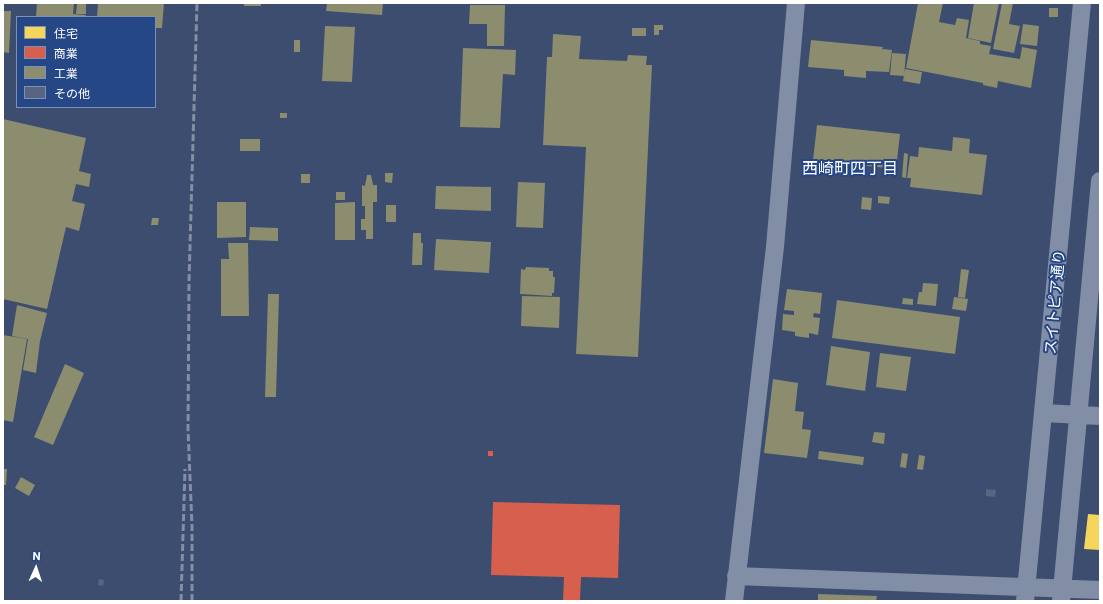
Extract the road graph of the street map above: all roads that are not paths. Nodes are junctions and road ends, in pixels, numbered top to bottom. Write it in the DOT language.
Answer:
graph roads {
  1 [pos="796,3"];
  2 [pos="1082,3"];
  3 [pos="1100,181"];
  4 [pos="1044,413"];
  5 [pos="1077,415"];
  6 [pos="1100,416"];
  7 [pos="736,576"];
  8 [pos="1100,590"];
  9 [pos="1026,594"];
  10 [pos="1061,595"];
  11 [pos="734,601"];
  1 -- 7 [label="street"];
  2 -- 4 [label="street, スイトピア通り"];
  3 -- 5 [label="street"];
  4 -- 5 [label="street"];
  4 -- 9 [label="street, スイトピア通り"];
  5 -- 6 [label="street"];
  5 -- 10 [label="street"];
  7 -- 9 [label="street"];
  7 -- 11 [label="street"];
  8 -- 10 [label="street"];
  9 -- 10 [label="street"];
}
